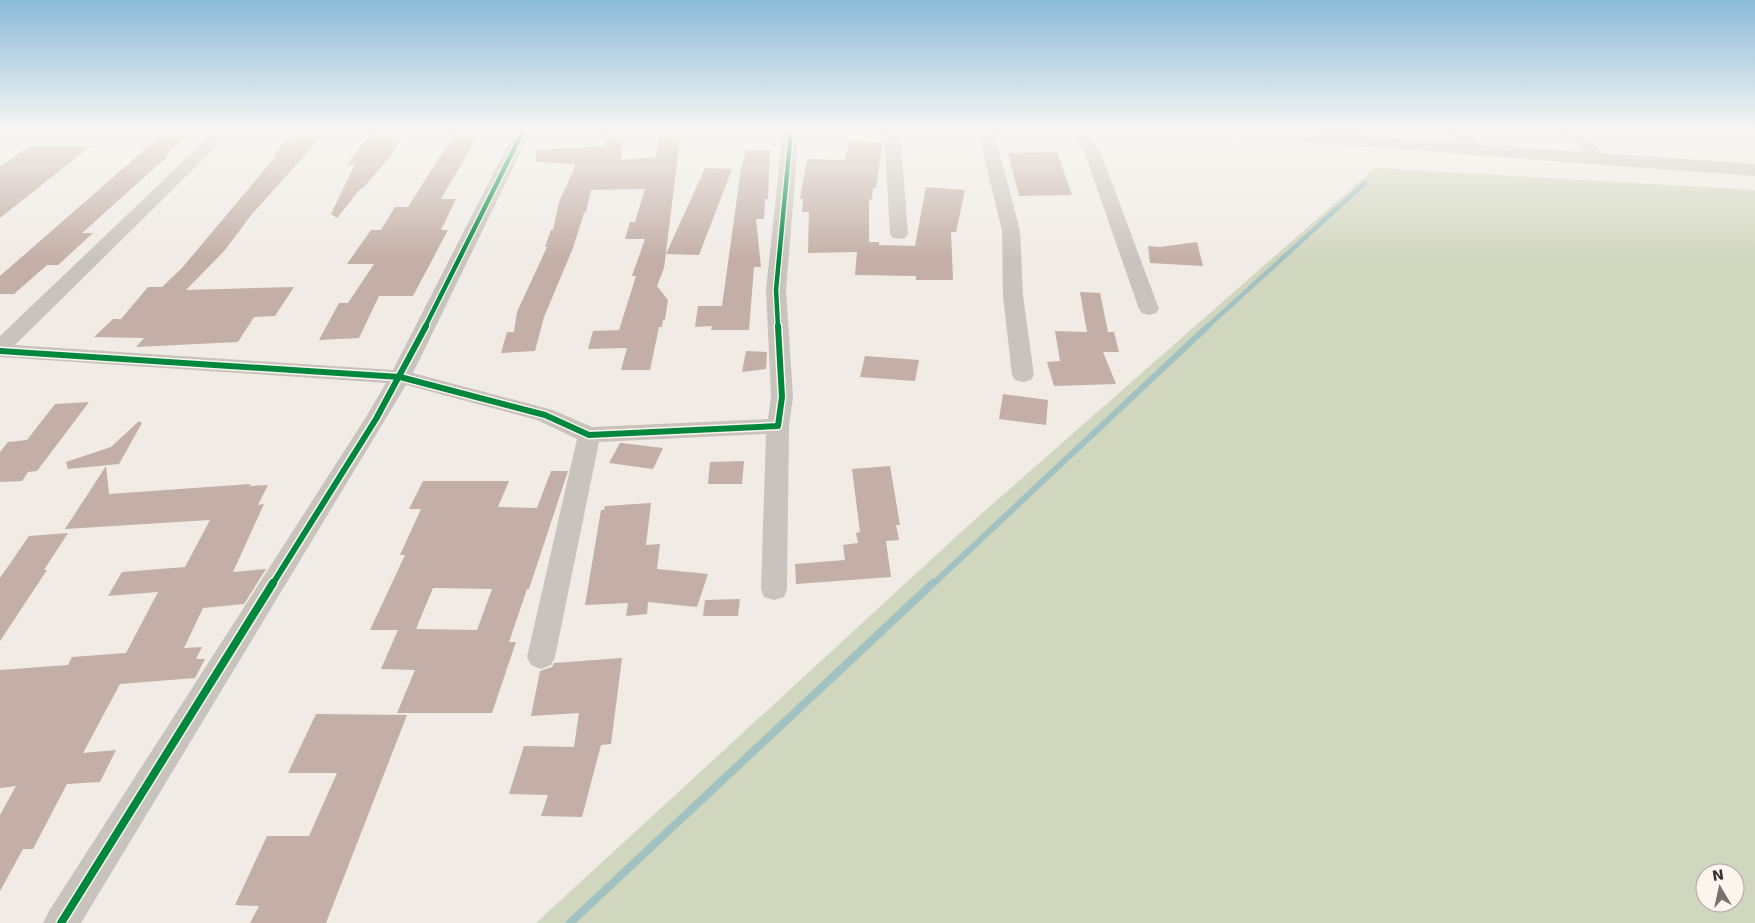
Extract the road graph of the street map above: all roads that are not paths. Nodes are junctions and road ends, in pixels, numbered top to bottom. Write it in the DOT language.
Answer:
graph roads {
  1 [pos="180,174"];
  2 [pos="501,174"];
  3 [pos="787,174"];
  4 [pos="895,174"];
  5 [pos="998,174"];
  6 [pos="1100,174"];
  7 [pos="900,234"];
  8 [pos="1149,309"];
  9 [pos="0,349"];
  10 [pos="1023,375"];
  11 [pos="400,377"];
  12 [pos="778,426"];
  13 [pos="589,435"];
  14 [pos="774,589"];
  15 [pos="541,657"];
  16 [pos="61,923"];
  1 -- 9 [label="street"];
  2 -- 11 [label="street"];
  3 -- 12 [label="street"];
  4 -- 7 [label="street"];
  5 -- 10 [label="street"];
  6 -- 8 [label="street"];
  9 -- 11 [label="street"];
  11 -- 13 [label="street"];
  11 -- 16 [label="street"];
  12 -- 13 [label="street"];
  12 -- 14 [label="street"];
  13 -- 15 [label="street"];
}
